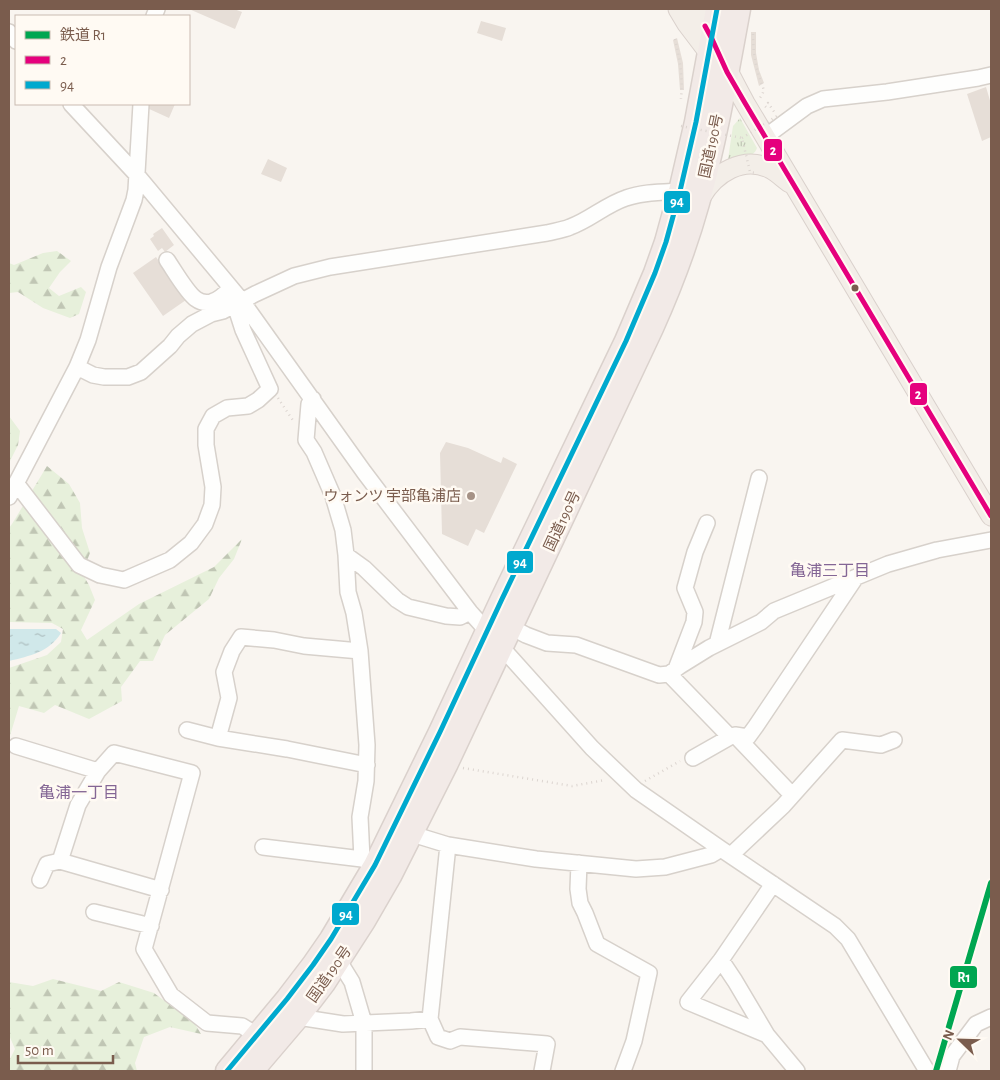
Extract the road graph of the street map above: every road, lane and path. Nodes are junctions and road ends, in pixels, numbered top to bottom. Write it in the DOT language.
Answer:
graph roads {
  1 [pos="678,9"];
  2 [pos="695,9"];
  3 [pos="717,9"];
  4 [pos="739,9"];
  5 [pos="753,32"];
  6 [pos="675,39"];
  7 [pos="711,47"];
  8 [pos="727,72"];
  9 [pos="991,75"];
  10 [pos="681,99"];
  11 [pos="758,99"];
  12 [pos="72,105"];
  13 [pos="141,105"];
  14 [pos="769,112"];
  15 [pos="681,126"];
  16 [pos="765,137"];
  17 [pos="742,138"];
  18 [pos="755,174"];
  19 [pos="137,175"];
  20 [pos="795,187"];
  21 [pos="689,197"];
  22 [pos="167,260"];
  23 [pos="231,288"];
  24 [pos="238,303"];
  25 [pos="77,367"];
  26 [pos="270,389"];
  27 [pos="313,398"];
  28 [pos="306,440"];
  29 [pos="759,478"];
  30 [pos="16,483"];
  31 [pos="9,497"];
  32 [pos="991,516"];
  33 [pos="707,523"];
  34 [pos="991,540"];
  35 [pos="346,555"];
  36 [pos="856,577"];
  37 [pos="470,612"];
  38 [pos="498,631"];
  39 [pos="717,644"];
  40 [pos="360,651"];
  41 [pos="672,672"];
  42 [pos="187,730"];
  43 [pos="733,736"];
  44 [pos="218,738"];
  45 [pos="894,740"];
  46 [pos="16,746"];
  47 [pos="693,758"];
  48 [pos="367,765"];
  49 [pos="459,767"];
  50 [pos="98,771"];
  51 [pos="628,782"];
  52 [pos="792,795"];
  53 [pos="412,834"];
  54 [pos="448,845"];
  55 [pos="262,847"];
  56 [pos="726,852"];
  57 [pos="60,861"];
  58 [pos="368,862"];
  59 [pos="579,863"];
  60 [pos="40,880"];
  61 [pos="773,884"];
  62 [pos="161,890"];
  63 [pos="94,912"];
  64 [pos="151,926"];
  65 [pos="721,960"];
  66 [pos="339,961"];
  67 [pos="298,1017"];
  68 [pos="991,1017"];
  69 [pos="430,1019"];
  70 [pos="364,1023"];
  71 [pos="767,1035"];
  72 [pos="258,1036"];
  73 [pos="227,1071"];
  74 [pos="252,1071"];
  75 [pos="364,1071"];
  76 [pos="542,1071"];
  77 [pos="623,1071"];
  78 [pos="797,1071"];
  79 [pos="927,1071"];
  80 [pos="948,1071"];
  1 -- 7 [label="main road"];
  2 -- 7 [label="main road"];
  3 -- 7 [label="highway, 国道190号"];
  4 -- 8 [label="highway, 国道190号"];
  5 -- 11 [label="path"];
  6 -- 10 [label="path"];
  7 -- 8 [label="main road"];
  7 -- 21 [label="highway, 国道190号"];
  8 -- 16 [label="main road"];
  8 -- 21 [label="highway, 国道190号"];
  9 -- 16 [label="street"];
  12 -- 19 [label="street"];
  13 -- 19 [label="street"];
  14 -- 17 [label="path, bridge"];
  15 -- 17 [label="path, bridge"];
  16 -- 20 [label="main road"];
  17 -- 18 [label="path, bridge"];
  19 -- 23 [label="street"];
  19 -- 25 [label="street"];
  20 -- 21 [label="main road"];
  20 -- 32 [label="main road"];
  21 -- 24 [label="street"];
  21 -- 38 [label="highway, 国道190号"];
  22 -- 23 [label="street"];
  23 -- 24 [label="street"];
  24 -- 25 [label="street"];
  24 -- 26 [label="street"];
  24 -- 27 [label="street"];
  25 -- 30 [label="street"];
  26 -- 28 [label="path"];
  26 -- 30 [label="street"];
  27 -- 28 [label="street"];
  27 -- 37 [label="street"];
  28 -- 35 [label="street"];
  29 -- 39 [label="street"];
  30 -- 31 [label="street"];
  33 -- 41 [label="street"];
  34 -- 36 [label="street"];
  35 -- 37 [label="street"];
  35 -- 40 [label="street"];
  36 -- 39 [label="street"];
  36 -- 43 [label="street"];
  37 -- 38 [label="street"];
  38 -- 41 [label="street"];
  38 -- 51 [label="street"];
  38 -- 53 [label="highway, 国道190号"];
  38 -- 58 [label="highway, 国道190号"];
  39 -- 41 [label="street"];
  40 -- 44 [label="street"];
  40 -- 48 [label="street"];
  41 -- 43 [label="street"];
  42 -- 44 [label="street"];
  43 -- 47 [label="street"];
  43 -- 52 [label="street"];
  44 -- 48 [label="street"];
  45 -- 52 [label="street"];
  46 -- 50 [label="street"];
  47 -- 51 [label="path"];
  48 -- 58 [label="street"];
  49 -- 51 [label="path"];
  50 -- 57 [label="street"];
  50 -- 62 [label="street"];
  51 -- 56 [label="street"];
  52 -- 56 [label="street"];
  53 -- 54 [label="street"];
  53 -- 66 [label="highway, 国道190号"];
  54 -- 59 [label="street"];
  54 -- 69 [label="street"];
  55 -- 58 [label="street"];
  56 -- 59 [label="street"];
  56 -- 61 [label="street"];
  57 -- 60 [label="street"];
  57 -- 62 [label="street"];
  58 -- 72 [label="highway, 国道190号"];
  59 -- 77 [label="street"];
  61 -- 65 [label="street"];
  61 -- 79 [label="street"];
  62 -- 64 [label="street"];
  63 -- 64 [label="street"];
  64 -- 72 [label="street"];
  65 -- 71 [label="street"];
  65 -- 71 [label="street"];
  66 -- 67 [label="highway, 国道190号"];
  66 -- 70 [label="street"];
  67 -- 70 [label="street"];
  67 -- 74 [label="highway, 国道190号"];
  68 -- 80 [label="street"];
  69 -- 70 [label="street"];
  69 -- 76 [label="street"];
  70 -- 75 [label="street"];
  71 -- 78 [label="street"];
  72 -- 73 [label="highway, 国道190号"];
}
